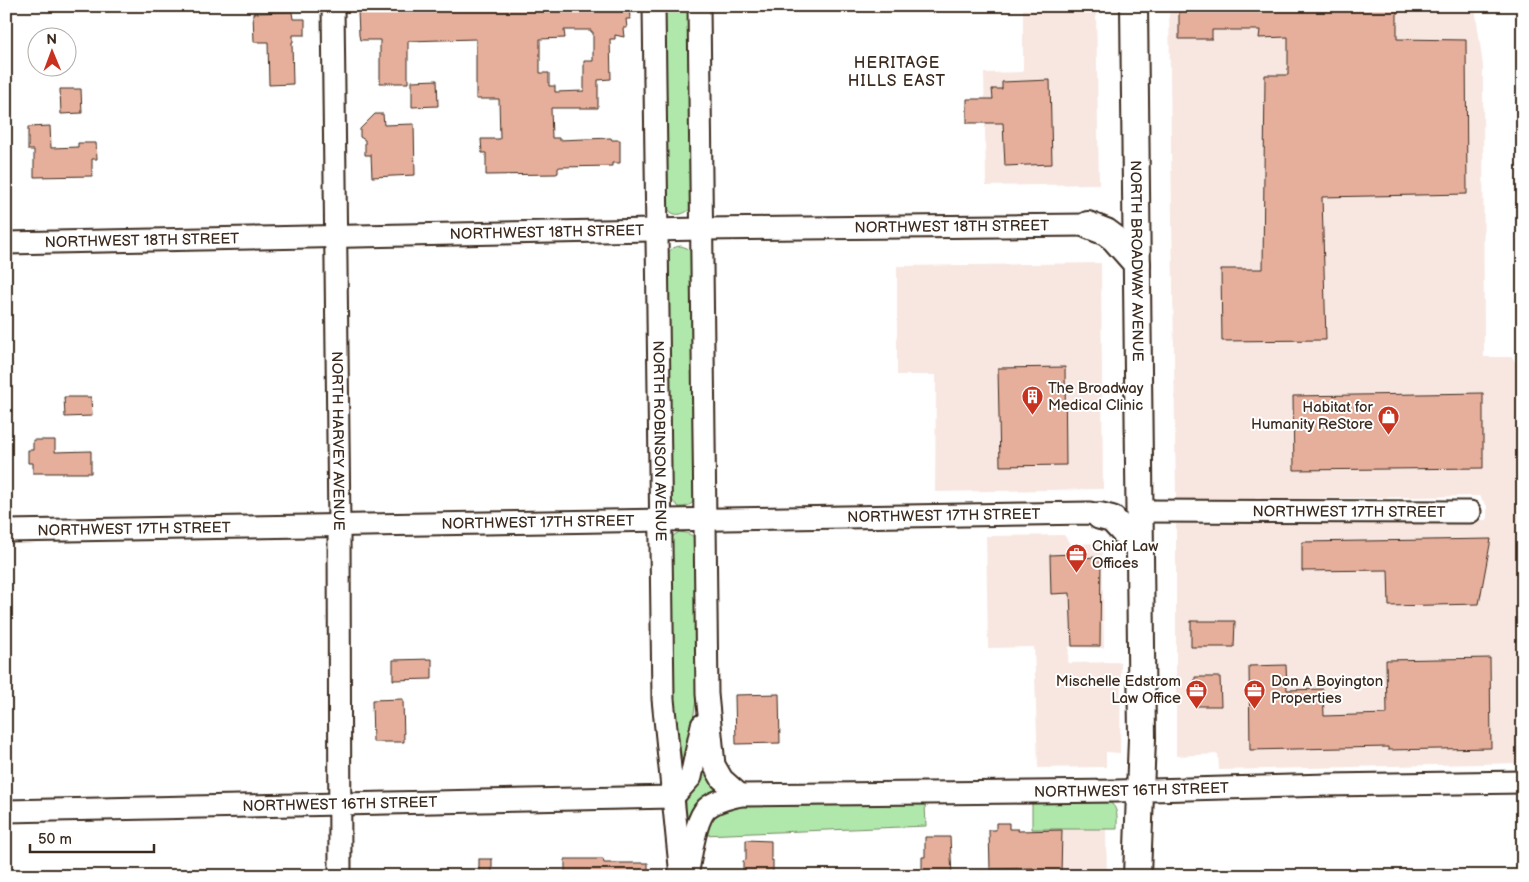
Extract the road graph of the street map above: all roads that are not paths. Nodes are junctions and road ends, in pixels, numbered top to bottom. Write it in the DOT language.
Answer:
graph roads {
  1 [pos="333,6"];
  2 [pos="654,6"];
  3 [pos="700,6"];
  4 [pos="1134,6"];
  5 [pos="1088,225"];
  6 [pos="702,229"];
  7 [pos="657,230"];
  8 [pos="335,237"];
  9 [pos="6,243"];
  10 [pos="1136,264"];
  11 [pos="1139,511"];
  12 [pos="1470,512"];
  13 [pos="1100,516"];
  14 [pos="660,520"];
  15 [pos="705,520"];
  16 [pos="339,525"];
  17 [pos="6,531"];
  18 [pos="1140,548"];
  19 [pos="707,694"];
  20 [pos="1523,782"];
  21 [pos="1140,789"];
  22 [pos="740,796"];
  23 [pos="673,797"];
  24 [pos="341,804"];
  25 [pos="6,811"];
  26 [pos="340,876"];
  27 [pos="681,876"];
  28 [pos="687,876"];
  29 [pos="1137,876"];
  1 -- 8 [label="street, NORTH HARVEY AVENUE"];
  2 -- 7 [label="street, NORTH ROBINSON AVENUE"];
  3 -- 6 [label="street"];
  4 -- 10 [label="main road, NORTH BROADWAY AVENUE"];
  5 -- 6 [label="street, NORTHWEST 18TH STREET"];
  5 -- 10 [label="main road"];
  6 -- 7 [label="street, NORTHWEST 18TH STREET"];
  6 -- 15 [label="street"];
  7 -- 8 [label="street, NORTHWEST 18TH STREET"];
  7 -- 14 [label="street, NORTH ROBINSON AVENUE"];
  8 -- 9 [label="street, NORTHWEST 18TH STREET"];
  8 -- 16 [label="street, NORTH HARVEY AVENUE"];
  10 -- 11 [label="main road, NORTH BROADWAY AVENUE"];
  11 -- 12 [label="street, NORTHWEST 17TH STREET"];
  11 -- 18 [label="main road, NORTH BROADWAY AVENUE"];
  13 -- 15 [label="street, NORTHWEST 17TH STREET"];
  13 -- 18 [label="main road"];
  14 -- 15 [label="street, NORTHWEST 17TH STREET"];
  14 -- 16 [label="street, NORTHWEST 17TH STREET"];
  14 -- 23 [label="street, NORTH ROBINSON AVENUE"];
  15 -- 19 [label="street"];
  16 -- 17 [label="street, NORTHWEST 17TH STREET"];
  16 -- 24 [label="street, NORTH HARVEY AVENUE"];
  18 -- 21 [label="main road, NORTH BROADWAY AVENUE"];
  19 -- 22 [label="street"];
  19 -- 23 [label="street"];
  20 -- 21 [label="street, NORTHWEST 16TH STREET"];
  21 -- 22 [label="street, NORTHWEST 16TH STREET"];
  21 -- 29 [label="main road, NORTH BROADWAY AVENUE"];
  22 -- 28 [label="street, NORTHWEST 16TH STREET"];
  23 -- 24 [label="street, NORTHWEST 16TH STREET"];
  23 -- 27 [label="street, NORTH ROBINSON AVENUE"];
  24 -- 25 [label="street, NORTHWEST 16TH STREET"];
  24 -- 26 [label="street, NORTH HARVEY AVENUE"];
}
